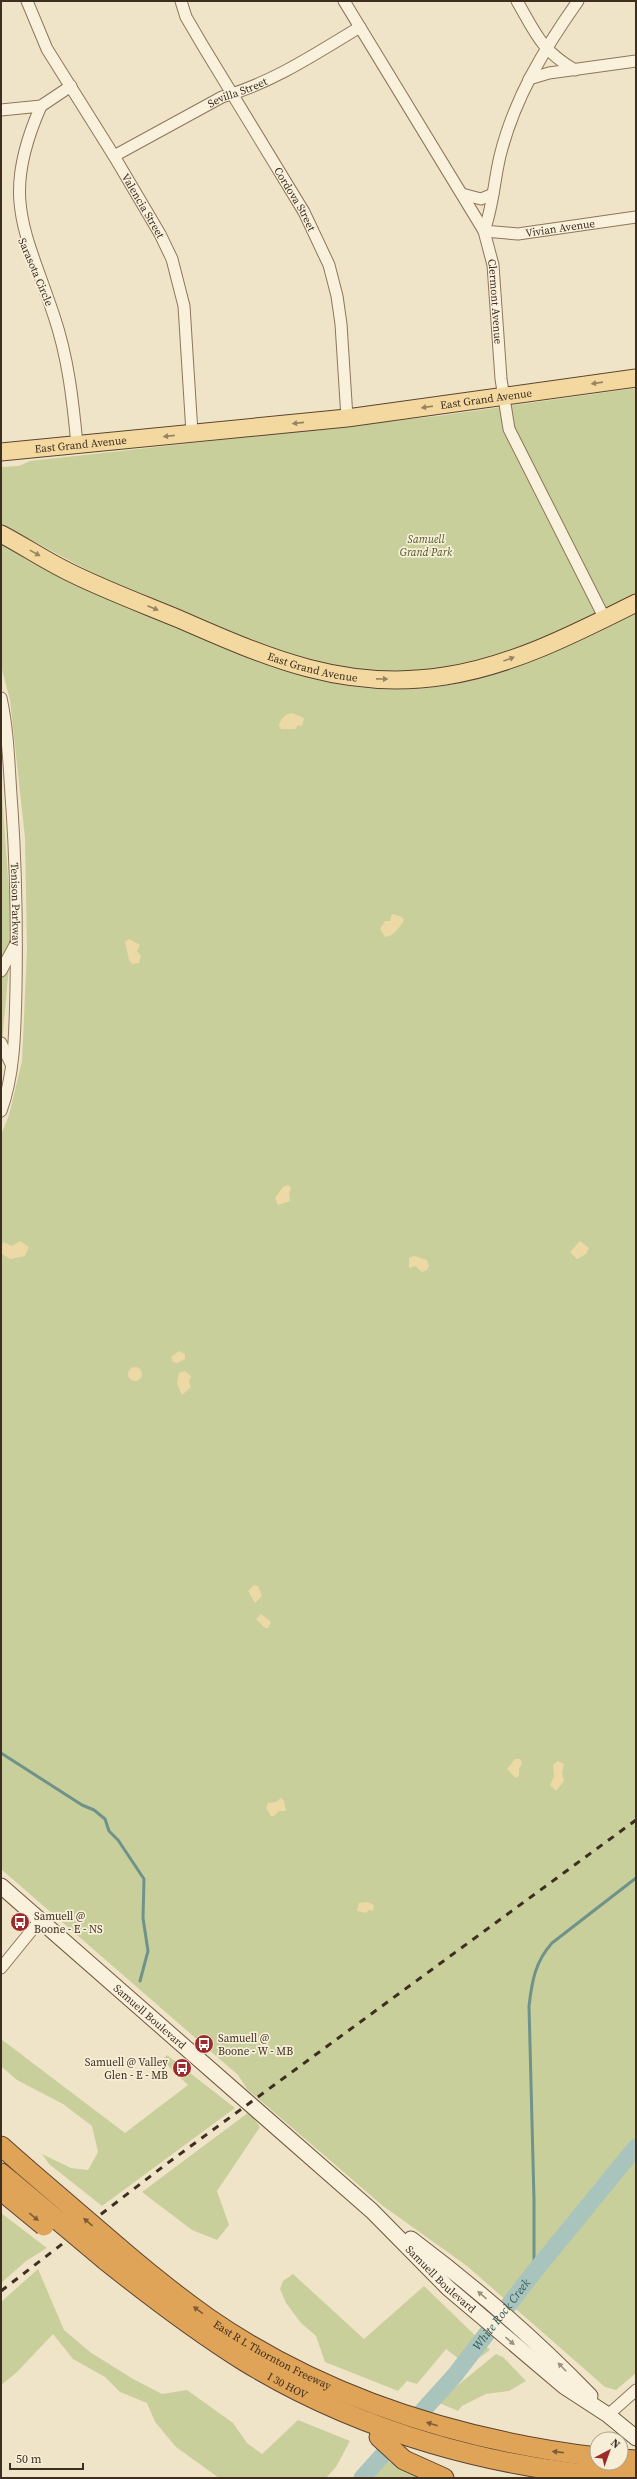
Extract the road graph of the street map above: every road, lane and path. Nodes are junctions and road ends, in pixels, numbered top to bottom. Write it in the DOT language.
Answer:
graph roads {
  1 [pos="27,1"];
  2 [pos="181,1"];
  3 [pos="344,1"];
  4 [pos="517,1"];
  5 [pos="578,1"];
  6 [pos="360,27"];
  7 [pos="546,49"];
  8 [pos="636,61"];
  9 [pos="575,70"];
  10 [pos="529,79"];
  11 [pos="71,86"];
  12 [pos="232,94"];
  13 [pos="41,106"];
  14 [pos="1,110"];
  15 [pos="114,156"];
  16 [pos="462,194"];
  17 [pos="493,194"];
  18 [pos="636,217"];
  19 [pos="484,231"];
  20 [pos="636,378"];
  21 [pos="502,396"];
  22 [pos="347,418"];
  23 [pos="192,433"];
  24 [pos="77,445"];
  25 [pos="1,452"];
  26 [pos="1,534"];
  27 [pos="636,603"];
  28 [pos="605,619"];
  29 [pos="1,698"];
  30 [pos="17,940"];
  31 [pos="1,971"];
  32 [pos="1,1043"];
  33 [pos="12,1067"];
  34 [pos="1,1111"];
  35 [pos="1,1886"];
  36 [pos="40,1920"];
  37 [pos="1,1968"];
  38 [pos="1,2146"];
  39 [pos="4,2184"];
  40 [pos="372,2211"];
  41 [pos="107,2259"];
  42 [pos="282,2379"];
  43 [pos="636,2390"];
  44 [pos="608,2415"];
  45 [pos="379,2436"];
  46 [pos="636,2438"];
  47 [pos="589,2456"];
  48 [pos="444,2478"];
  49 [pos="530,2478"];
  50 [pos="631,2478"];
  1 -- 11 [label="street, Valencia Street"];
  2 -- 12 [label="street, Cordova Street"];
  3 -- 6 [label="street, Clermont Avenue"];
  4 -- 7 [label="street"];
  5 -- 7 [label="street"];
  6 -- 12 [label="street, Sevilla Street"];
  6 -- 16 [label="street, Clermont Avenue"];
  7 -- 9 [label="street"];
  7 -- 10 [label="street"];
  8 -- 9 [label="street"];
  9 -- 10 [label="street"];
  10 -- 17 [label="street"];
  11 -- 13 [label="street"];
  11 -- 15 [label="street, Valencia Street"];
  12 -- 15 [label="street, Sevilla Street"];
  12 -- 22 [label="street, Cordova Street"];
  13 -- 14 [label="street"];
  13 -- 24 [label="street, Sarasota Circle"];
  15 -- 23 [label="street, Valencia Street"];
  16 -- 17 [label="street"];
  16 -- 19 [label="street, Clermont Avenue"];
  17 -- 19 [label="street"];
  18 -- 19 [label="street, Vivian Avenue"];
  19 -- 21 [label="street, Clermont Avenue"];
  20 -- 21 [label="main road, East Grand Avenue, one-way"];
  21 -- 22 [label="main road, East Grand Avenue, one-way"];
  21 -- 28 [label="street, Clermont Avenue"];
  22 -- 23 [label="main road, East Grand Avenue, one-way"];
  23 -- 24 [label="main road, East Grand Avenue, one-way"];
  24 -- 25 [label="main road, East Grand Avenue"];
  26 -- 28 [label="main road, East Grand Avenue, one-way"];
  27 -- 28 [label="main road, East Grand Avenue"];
  29 -- 30 [label="street, Tenison Parkway"];
  30 -- 31 [label="street"];
  30 -- 33 [label="street, Tenison Parkway"];
  32 -- 33 [label="street"];
  33 -- 34 [label="street, Tenison Parkway"];
  35 -- 36 [label="main road, Samuell Boulevard"];
  36 -- 37 [label="street"];
  36 -- 40 [label="main road, Samuell Boulevard"];
  41 -- 38 [label="highway, East R L Thornton Freeway, one-way, bridge"];
  39 -- 41 [label="highway, East R L Thornton Freeway, bridge"];
  44 -- 40 [label="main road, Samuell Boulevard, one-way"];
  40 -- 44 [label="main road, Samuell Boulevard, one-way"];
  41 -- 42 [label="highway, East R L Thornton Freeway"];
  41 -- 42 [label="highway, East R L Thornton Freeway"];
  42 -- 45 [label="highway, East R L Thornton Freeway"];
  47 -- 42 [label="highway, East R L Thornton Freeway, one-way"];
  42 -- 50 [label="highway, I 30 HOV"];
  43 -- 44 [label="street"];
  44 -- 46 [label="main road, Samuell Boulevard"];
  45 -- 48 [label="highway"];
  45 -- 49 [label="highway, East R L Thornton Freeway"];
}
